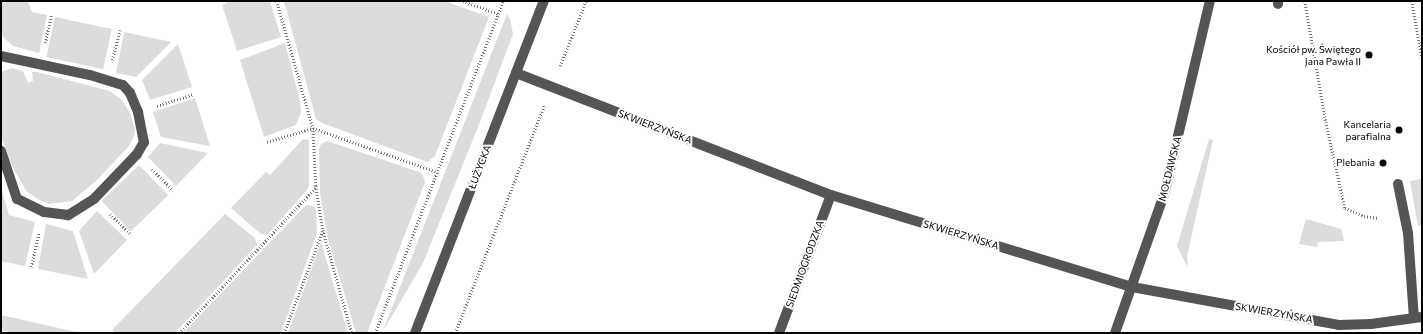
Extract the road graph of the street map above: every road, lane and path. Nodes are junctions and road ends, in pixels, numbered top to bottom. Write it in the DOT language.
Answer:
graph roads {
  1 [pos="277,1"];
  2 [pos="464,1"];
  3 [pos="503,1"];
  4 [pos="543,1"];
  5 [pos="586,1"];
  6 [pos="1210,1"];
  7 [pos="1305,1"];
  8 [pos="1412,1"];
  9 [pos="498,14"];
  10 [pos="51,16"];
  11 [pos="120,30"];
  12 [pos="1,56"];
  13 [pos="1422,58"];
  14 [pos="40,65"];
  15 [pos="516,73"];
  16 [pos="106,80"];
  17 [pos="552,87"];
  18 [pos="194,94"];
  19 [pos="138,112"];
  20 [pos="313,128"];
  21 [pos="267,142"];
  22 [pos="1,151"];
  23 [pos="137,154"];
  24 [pos="437,172"];
  25 [pos="1398,184"];
  26 [pos="316,186"];
  27 [pos="173,190"];
  28 [pos="831,194"];
  29 [pos="94,199"];
  30 [pos="44,212"];
  31 [pos="1378,218"];
  32 [pos="322,230"];
  33 [pos="132,234"];
  34 [pos="31,267"];
  35 [pos="1132,287"];
  36 [pos="1418,318"];
  37 [pos="1340,329"];
  38 [pos="179,333"];
  39 [pos="284,333"];
  40 [pos="352,333"];
  41 [pos="375,333"];
  42 [pos="415,333"];
  43 [pos="456,333"];
  44 [pos="779,333"];
  45 [pos="1115,333"];
  1 -- 20 [label="path"];
  2 -- 9 [label="path"];
  3 -- 9 [label="path"];
  4 -- 15 [label="street, ŁUŻYCKA"];
  5 -- 17 [label="path"];
  6 -- 35 [label="street, MOŁDAWSKA"];
  7 -- 31 [label="path"];
  8 -- 13 [label="path"];
  9 -- 24 [label="path"];
  10 -- 14 [label="path"];
  11 -- 16 [label="path"];
  12 -- 14 [label="street"];
  14 -- 16 [label="street"];
  15 -- 17 [label="street, SKWIERZYŃSKA"];
  15 -- 42 [label="street, ŁUŻYCKA"];
  16 -- 19 [label="street"];
  17 -- 28 [label="street, SKWIERZYŃSKA"];
  17 -- 43 [label="path"];
  18 -- 19 [label="path"];
  19 -- 23 [label="street"];
  20 -- 21 [label="path"];
  20 -- 24 [label="path"];
  20 -- 26 [label="path"];
  22 -- 30 [label="street"];
  23 -- 27 [label="path"];
  23 -- 29 [label="street"];
  24 -- 41 [label="path"];
  25 -- 36 [label="street"];
  26 -- 32 [label="path"];
  26 -- 38 [label="path"];
  28 -- 35 [label="street, SKWIERZYŃSKA"];
  28 -- 44 [label="street, SIEDMIOGRODZKA"];
  29 -- 30 [label="street"];
  29 -- 33 [label="path"];
  30 -- 34 [label="path"];
  32 -- 39 [label="path"];
  32 -- 40 [label="path"];
  35 -- 37 [label="street, SKWIERZYŃSKA"];
  35 -- 45 [label="street, MOŁDAWSKA"];
  36 -- 37 [label="street, SKWIERZYŃSKA"];
}
